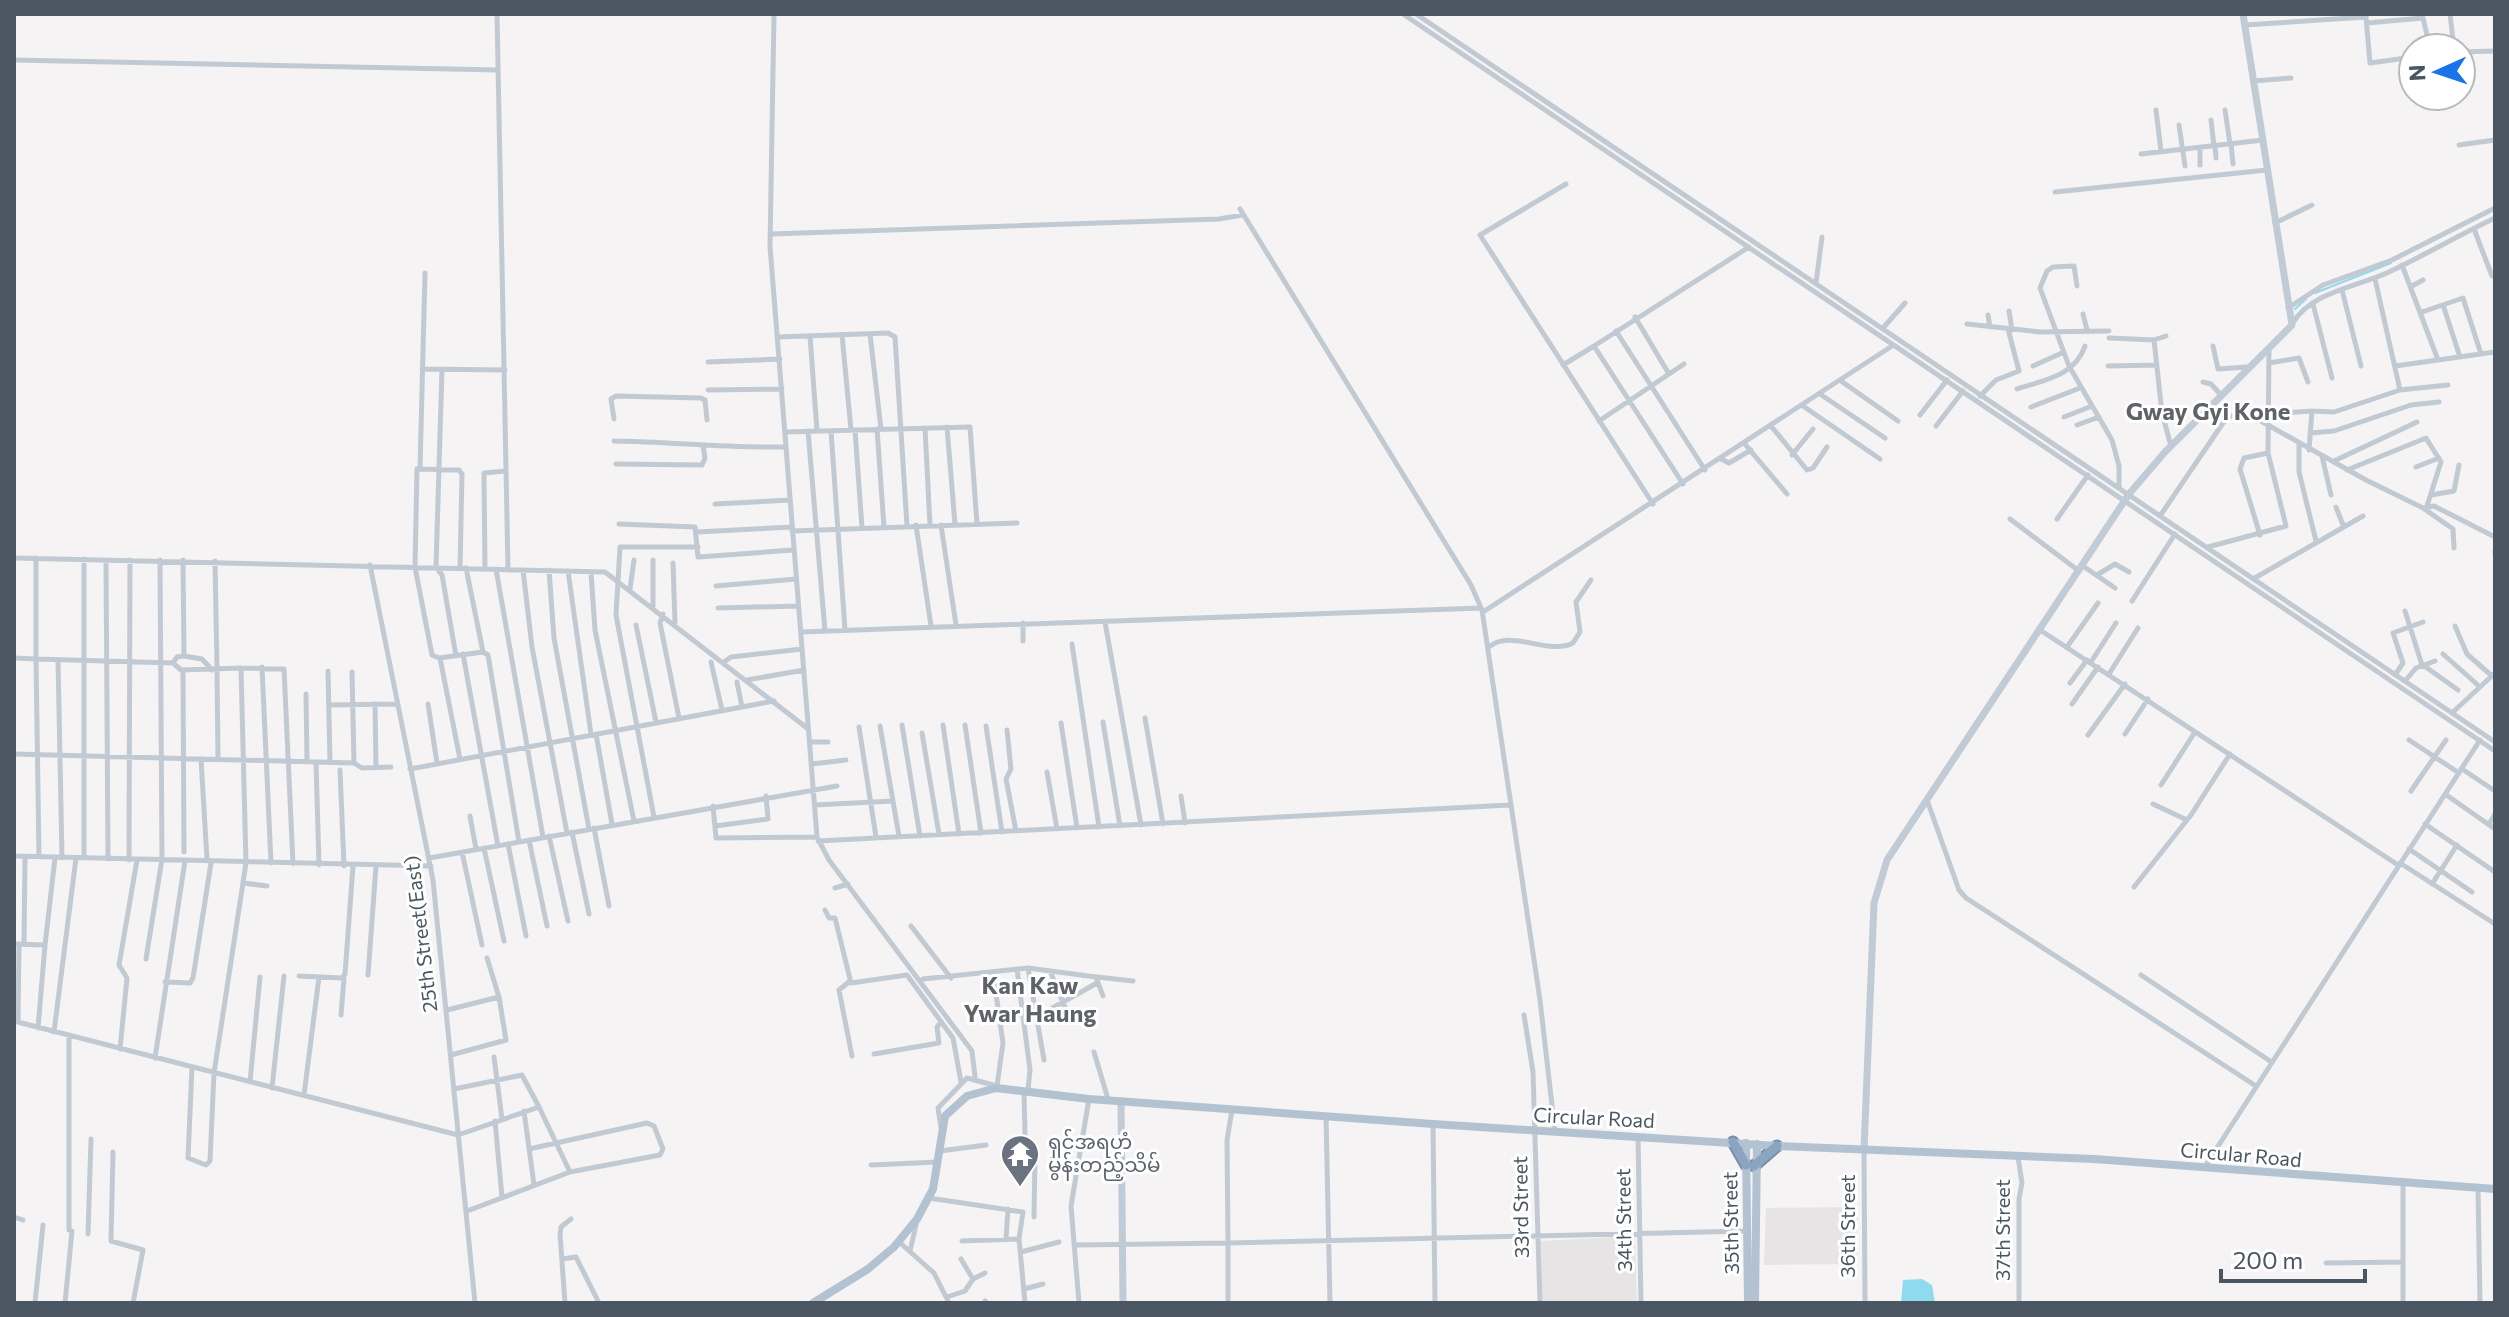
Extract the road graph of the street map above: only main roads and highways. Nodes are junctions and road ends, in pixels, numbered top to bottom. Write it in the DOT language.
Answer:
graph roads {
  1 [pos="1733,1142"];
  2 [pos="1746,1143"];
  3 [pos="1757,1144"];
  4 [pos="1777,1146"];
  5 [pos="1750,1166"];
  6 [pos="2495,1189"];
  7 [pos="1750,1209"];
  8 [pos="813,1303"];
  9 [pos="1748,1303"];
  10 [pos="1755,1303"];
  1 -- 2 [label="main road, Circular Road"];
  1 -- 5 [label="highway"];
  1 -- 8 [label="main road, Circular Road"];
  2 -- 3 [label="main road, Circular Road"];
  2 -- 5 [label="main road, 35th Street"];
  3 -- 4 [label="main road, Circular Road"];
  3 -- 5 [label="main road, 35th Street"];
  4 -- 5 [label="highway"];
  4 -- 6 [label="main road, Circular Road"];
  5 -- 7 [label="main road, 35th Street"];
  7 -- 9 [label="main road, 35th Street"];
  7 -- 10 [label="main road, 35th Street"];
}
